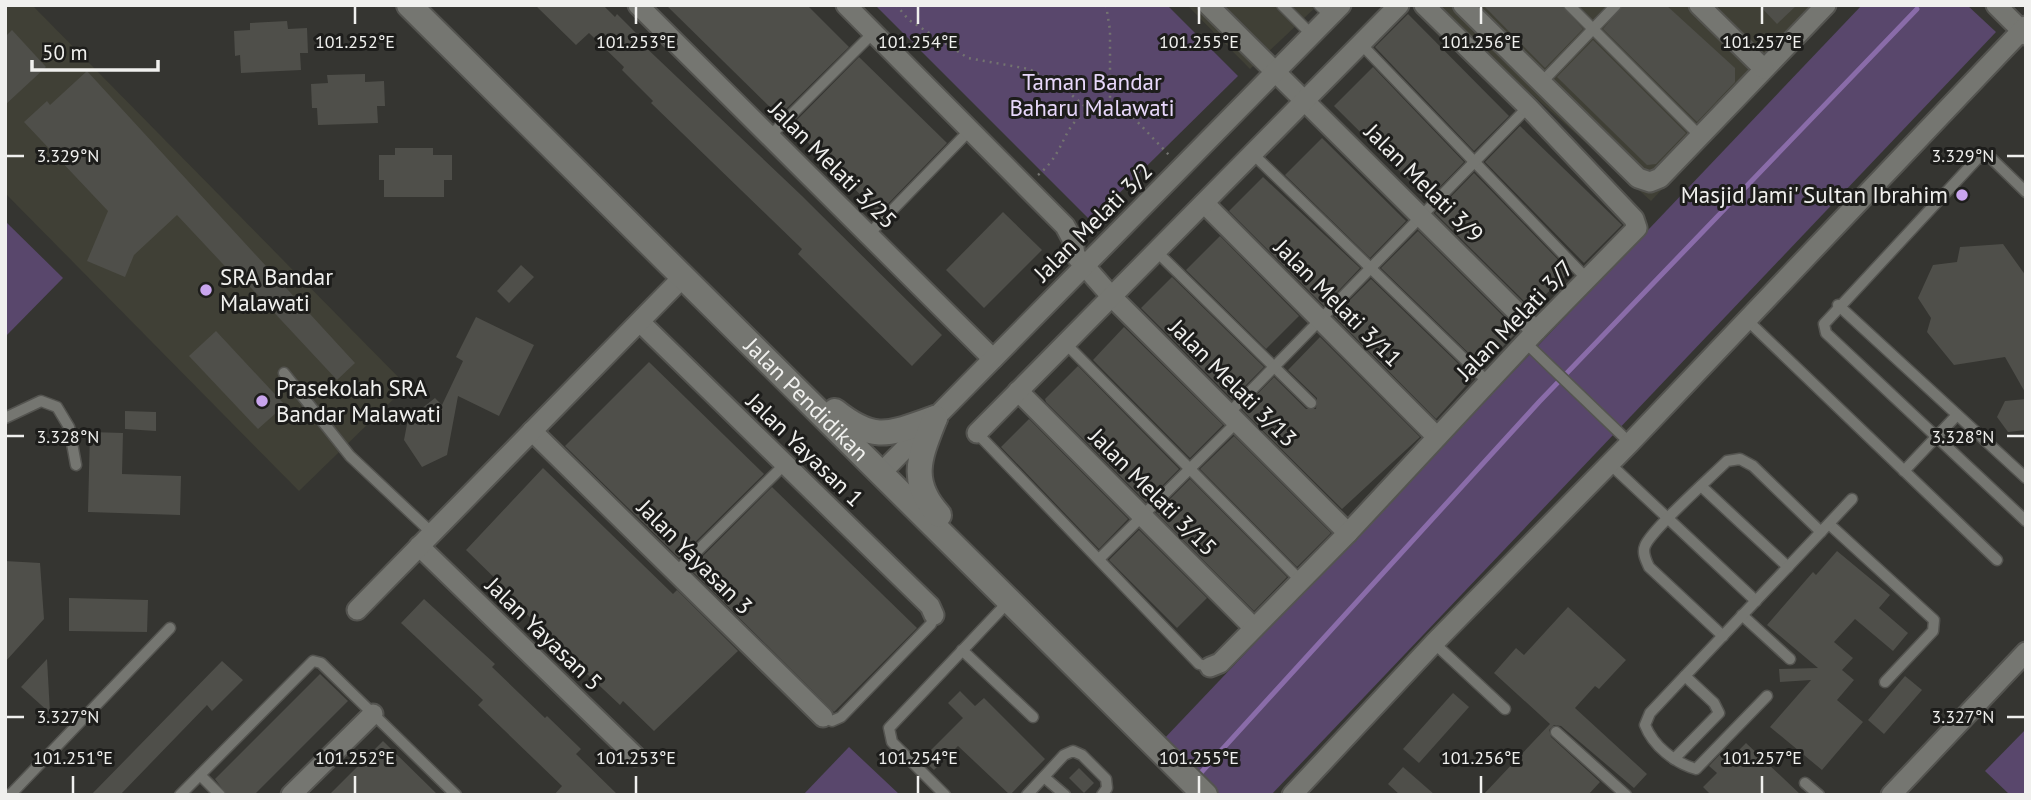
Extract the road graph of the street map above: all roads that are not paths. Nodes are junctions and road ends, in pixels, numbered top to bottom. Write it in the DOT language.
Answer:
graph roads {
  1 [pos="409,5"];
  2 [pos="638,5"];
  3 [pos="846,5"];
  4 [pos="1209,5"];
  5 [pos="1282,5"];
  6 [pos="1399,5"];
  7 [pos="1424,5"];
  8 [pos="1463,5"];
  9 [pos="1569,5"];
  10 [pos="1616,5"];
  11 [pos="1699,5"];
  12 [pos="1996,5"];
  13 [pos="1824,6"];
  14 [pos="1330,9"];
  15 [pos="1593,29"];
  16 [pos="2024,31"];
  17 [pos="873,33"];
  18 [pos="1312,34"];
  19 [pos="1361,44"];
  20 [pos="1764,69"];
  21 [pos="1276,72"];
  22 [pos="1542,82"];
  23 [pos="1306,100"];
  24 [pos="1528,107"];
  25 [pos="969,131"];
  26 [pos="770,136"];
  27 [pos="1700,136"];
  28 [pos="1253,154"];
  29 [pos="1475,161"];
  30 [pos="2026,192"];
  31 [pos="1204,203"];
  32 [pos="1422,215"];
  33 [pos="868,235"];
  34 [pos="1156,251"];
  35 [pos="1083,267"];
  36 [pos="1371,268"];
  37 [pos="683,277"];
  38 [pos="1588,280"];
  39 [pos="1111,296"];
  40 [pos="1838,305"];
  41 [pos="1320,319"];
  42 [pos="1745,319"];
  43 [pos="639,322"];
  44 [pos="1531,341"];
  45 [pos="1065,343"];
  46 [pos="993,359"];
  47 [pos="1275,365"];
  48 [pos="777,370"];
  49 [pos="284,373"];
  50 [pos="1488,382"];
  51 [pos="1018,391"];
  52 [pos="1311,403"];
  53 [pos="1957,415"];
  54 [pos="1233,417"];
  55 [pos="5,418"];
  56 [pos="934,418"];
  57 [pos="532,431"];
  58 [pos="976,433"];
  59 [pos="1437,437"];
  60 [pos="1936,438"];
  61 [pos="1630,443"];
  62 [pos="785,464"];
  63 [pos="1610,464"];
  64 [pos="76,465"];
  65 [pos="1190,468"];
  66 [pos="1904,471"];
  67 [pos="880,473"];
  68 [pos="2026,478"];
  69 [pos="1702,486"];
  70 [pos="1852,499"];
  71 [pos="1143,516"];
  72 [pos="1668,519"];
  73 [pos="2026,521"];
  74 [pos="1829,524"];
  75 [pos="1821,532"];
  76 [pos="1348,533"];
  77 [pos="425,540"];
  78 [pos="1099,559"];
  79 [pos="1997,560"];
  80 [pos="973,565"];
  81 [pos="1788,567"];
  82 [pos="676,572"];
  83 [pos="1300,580"];
  84 [pos="1010,601"];
  85 [pos="1756,601"];
  86 [pos="357,610"];
  87 [pos="934,615"];
  88 [pos="1742,615"];
  89 [pos="170,628"];
  90 [pos="1254,628"];
  91 [pos="1723,636"];
  92 [pos="1434,643"];
  93 [pos="962,650"];
  94 [pos="2026,652"];
  95 [pos="1790,659"];
  96 [pos="1210,667"];
  97 [pos="1685,676"];
  98 [pos="1885,682"];
  99 [pos="1767,696"];
  100 [pos="1505,709"];
  101 [pos="373,714"];
  102 [pos="822,717"];
  103 [pos="1033,717"];
  104 [pos="1556,732"];
  105 [pos="635,756"];
  106 [pos="1674,760"];
  107 [pos="200,775"];
  108 [pos="1044,777"];
  109 [pos="1805,783"];
  110 [pos="6,795"];
  111 [pos="180,795"];
  112 [pos="220,795"];
  113 [pos="291,795"];
  114 [pos="456,795"];
  115 [pos="946,795"];
  116 [pos="1027,795"];
  117 [pos="1065,795"];
  118 [pos="1102,795"];
  119 [pos="1206,795"];
  120 [pos="1293,795"];
  121 [pos="1626,795"];
  122 [pos="1819,795"];
  123 [pos="1891,795"];
  1 -- 37 [label="street, Jalan Pendidikan"];
  2 -- 26 [label="street, Jalan Melati 3/25"];
  3 -- 17 [label="street"];
  4 -- 21 [label="street, Jalan Melati 3/9"];
  5 -- 18 [label="lane"];
  6 -- 19 [label="street"];
  7 -- 24 [label="street, Jalan Melati 3/7"];
  8 -- 22 [label="street"];
  9 -- 15 [label="lane"];
  10 -- 15 [label="lane"];
  11 -- 20 [label="street"];
  12 -- 16 [label="street"];
  13 -- 20 [label="street"];
  14 -- 18 [label="street, Jalan Melati 3/2"];
  15 -- 22 [label="lane"];
  15 -- 27 [label="lane"];
  16 -- 42 [label="street"];
  17 -- 25 [label="street"];
  17 -- 26 [label="lane"];
  18 -- 21 [label="street, Jalan Melati 3/2"];
  19 -- 23 [label="street"];
  19 -- 29 [label="lane"];
  20 -- 27 [label="street"];
  21 -- 23 [label="street, Jalan Melati 3/9"];
  21 -- 35 [label="street, Jalan Melati 3/2"];
  22 -- 27 [label="street"];
  23 -- 28 [label="street"];
  23 -- 32 [label="street, Jalan Melati 3/9"];
  24 -- 29 [label="lane"];
  24 -- 38 [label="street, Jalan Melati 3/7"];
  25 -- 33 [label="lane"];
  25 -- 35 [label="street"];
  26 -- 33 [label="street, Jalan Melati 3/25"];
  28 -- 31 [label="street"];
  28 -- 36 [label="lane"];
  29 -- 32 [label="lane"];
  29 -- 38 [label="lane"];
  30 -- 40 [label="lane"];
  31 -- 34 [label="street"];
  31 -- 41 [label="street, Jalan Melati 3/11"];
  32 -- 36 [label="lane"];
  32 -- 44 [label="street, Jalan Melati 3/9"];
  33 -- 46 [label="street, Jalan Melati 3/25"];
  34 -- 39 [label="street"];
  34 -- 47 [label="lane"];
  35 -- 39 [label="street, Jalan Melati 3/13"];
  35 -- 46 [label="street, Jalan Melati 3/2"];
  36 -- 41 [label="lane"];
  36 -- 50 [label="lane"];
  37 -- 43 [label="street"];
  37 -- 48 [label="street, Jalan Pendidikan"];
  38 -- 44 [label="street, Jalan Melati 3/7"];
  39 -- 45 [label="street"];
  39 -- 54 [label="street, Jalan Melati 3/13"];
  40 -- 53 [label="lane"];
  40 -- 60 [label="lane"];
  41 -- 47 [label="lane"];
  41 -- 59 [label="street, Jalan Melati 3/11"];
  42 -- 61 [label="street"];
  42 -- 66 [label="lane"];
  43 -- 57 [label="street"];
  43 -- 62 [label="street, Jalan Yayasan 1"];
  44 -- 50 [label="street, Jalan Melati 3/7"];
  44 -- 61 [label="lane"];
  45 -- 51 [label="street"];
  45 -- 65 [label="lane"];
  46 -- 56 [label="street, Jalan Melati 3/2"];
  47 -- 52 [label="lane"];
  47 -- 54 [label="lane"];
  48 -- 56 [label="street"];
  48 -- 67 [label="street, Jalan Pendidikan"];
  49 -- 77 [label="lane"];
  50 -- 59 [label="street, Jalan Melati 3/7"];
  51 -- 58 [label="street"];
  51 -- 71 [label="street, Jalan Melati 3/15"];
  53 -- 60 [label="lane"];
  53 -- 68 [label="lane"];
  54 -- 65 [label="lane"];
  54 -- 76 [label="street, Jalan Melati 3/13"];
  55 -- 64 [label="lane"];
  56 -- 67 [label="street, Jalan Melati 3/2"];
  56 -- 80 [label="street"];
  57 -- 77 [label="street"];
  57 -- 82 [label="street, Jalan Yayasan 3"];
  58 -- 78 [label="lane"];
  59 -- 76 [label="street, Jalan Melati 3/7"];
  60 -- 66 [label="lane"];
  60 -- 73 [label="lane"];
  61 -- 63 [label="street"];
  62 -- 82 [label="lane"];
  62 -- 87 [label="street, Jalan Yayasan 1"];
  63 -- 72 [label="lane"];
  63 -- 92 [label="street"];
  65 -- 71 [label="lane"];
  65 -- 83 [label="lane"];
  66 -- 79 [label="lane"];
  67 -- 80 [label="street, Jalan Pendidikan"];
  69 -- 72 [label="lane"];
  69 -- 75 [label="lane"];
  69 -- 81 [label="lane"];
  70 -- 74 [label="lane"];
  71 -- 78 [label="lane"];
  71 -- 90 [label="street, Jalan Melati 3/15"];
  72 -- 85 [label="lane"];
  72 -- 91 [label="lane"];
  74 -- 75 [label="lane"];
  74 -- 98 [label="lane"];
  75 -- 81 [label="lane"];
  76 -- 83 [label="street, Jalan Melati 3/7"];
  77 -- 86 [label="street"];
  77 -- 105 [label="street, Jalan Yayasan 5"];
  78 -- 96 [label="lane"];
  80 -- 84 [label="street, Jalan Pendidikan"];
  81 -- 85 [label="lane"];
  82 -- 102 [label="street, Jalan Yayasan 3"];
  83 -- 90 [label="street, Jalan Melati 3/7"];
  84 -- 93 [label="lane"];
  84 -- 119 [label="street, Jalan Pendidikan"];
  85 -- 88 [label="lane"];
  87 -- 102 [label="lane"];
  88 -- 91 [label="lane"];
  88 -- 95 [label="lane"];
  89 -- 110 [label="lane"];
  90 -- 96 [label="street, Jalan Melati 3/7"];
  91 -- 97 [label="lane"];
  92 -- 100 [label="lane"];
  92 -- 120 [label="street"];
  93 -- 103 [label="lane"];
  93 -- 115 [label="lane"];
  94 -- 123 [label="street"];
  97 -- 106 [label="lane"];
  97 -- 106 [label="lane"];
  99 -- 106 [label="lane"];
  101 -- 107 [label="lane"];
  101 -- 113 [label="street"];
  101 -- 114 [label="lane"];
  104 -- 121 [label="lane"];
  107 -- 111 [label="lane"];
  107 -- 112 [label="lane"];
  108 -- 116 [label="lane"];
  108 -- 117 [label="lane"];
  108 -- 118 [label="lane"];
  109 -- 122 [label="lane"];
}
